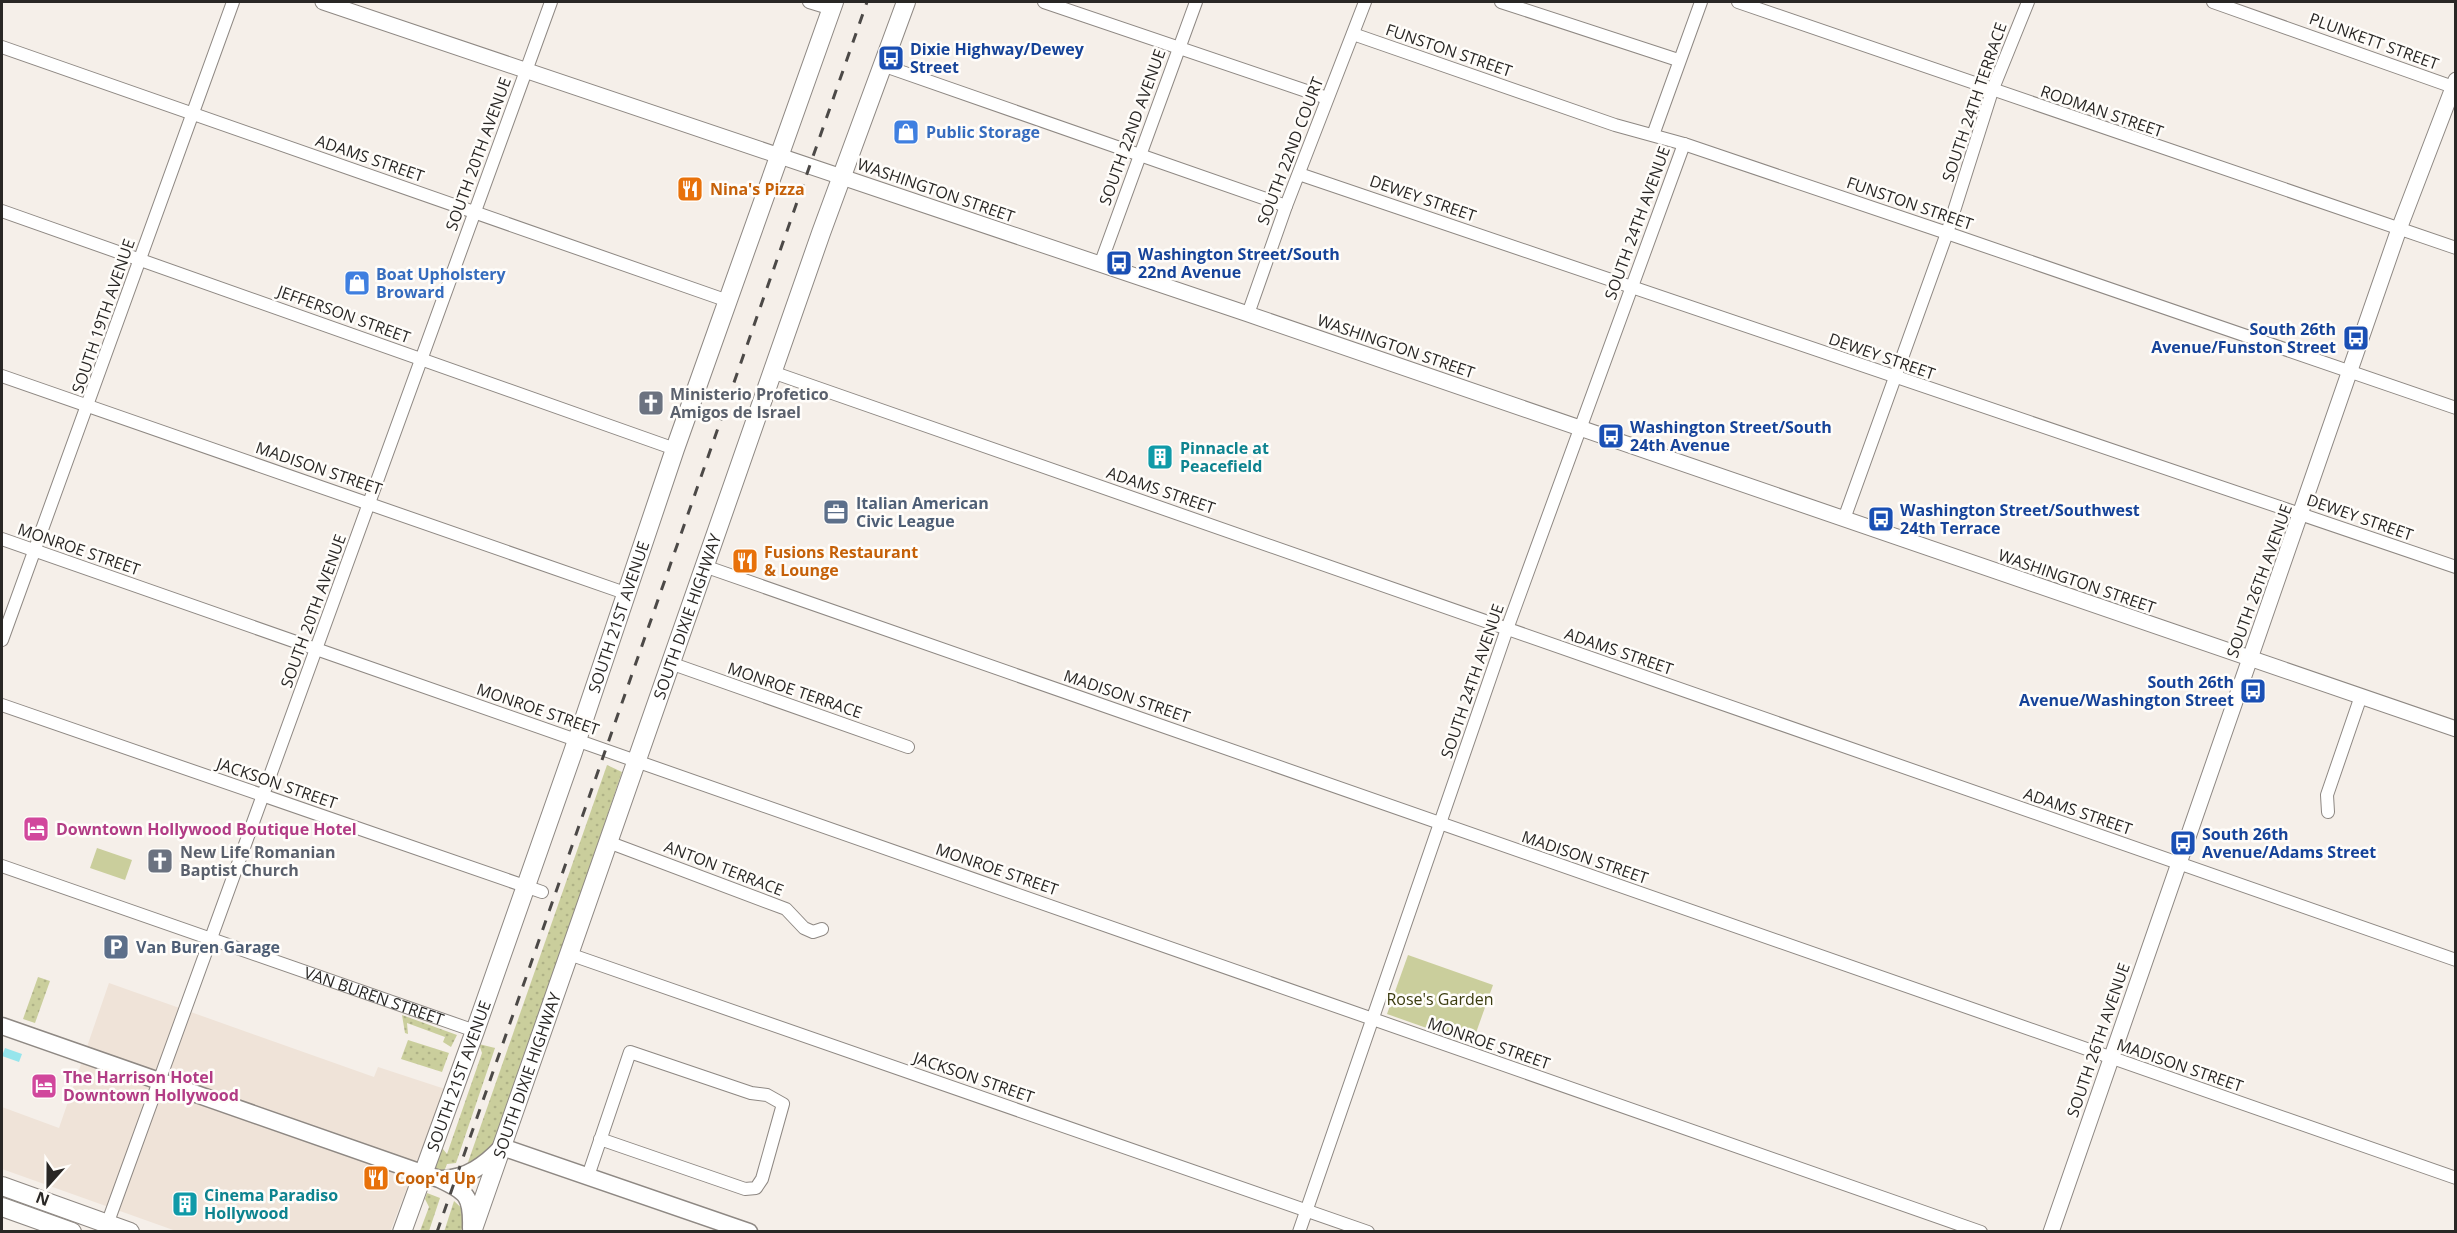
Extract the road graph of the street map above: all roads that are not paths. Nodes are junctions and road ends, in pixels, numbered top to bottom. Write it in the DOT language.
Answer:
graph roads {
  1 [pos="233,2"];
  2 [pos="323,2"];
  3 [pos="552,2"];
  4 [pos="809,2"];
  5 [pos="906,2"];
  6 [pos="1044,2"];
  7 [pos="1196,2"];
  8 [pos="1365,2"];
  9 [pos="1501,2"];
  10 [pos="1701,2"];
  11 [pos="1738,2"];
  12 [pos="2028,2"];
  13 [pos="2213,2"];
  14 [pos="833,5"];
  15 [pos="1528,6"];
  16 [pos="1353,34"];
  17 [pos="2,47"];
  18 [pos="1179,47"];
  19 [pos="1678,60"];
  20 [pos="882,65"];
  21 [pos="525,70"];
  22 [pos="2454,85"];
  23 [pos="1992,91"];
  24 [pos="1327,98"];
  25 [pos="192,114"];
  26 [pos="1653,135"];
  27 [pos="1684,144"];
  28 [pos="1139,156"];
  29 [pos="779,157"];
  30 [pos="1299,174"];
  31 [pos="841,177"];
  32 [pos="1286,206"];
  33 [pos="2,211"];
  34 [pos="475,212"];
  35 [pos="2399,229"];
  36 [pos="1947,233"];
  37 [pos="2456,248"];
  38 [pos="140,259"];
  39 [pos="1100,265"];
  40 [pos="1631,287"];
  41 [pos="728,301"];
  42 [pos="1248,314"];
  43 [pos="422,359"];
  44 [pos="772,372"];
  45 [pos="2351,372"];
  46 [pos="2,376"];
  47 [pos="1894,378"];
  48 [pos="88,406"];
  49 [pos="2456,408"];
  50 [pos="1579,428"];
  51 [pos="675,448"];
  52 [pos="369,503"];
  53 [pos="2302,514"];
  54 [pos="1844,519"];
  55 [pos="2,539"];
  56 [pos="35,551"];
  57 [pos="704,566"];
  58 [pos="2456,567"];
  59 [pos="625,593"];
  60 [pos="1507,629"];
  61 [pos="2,640"];
  62 [pos="316,650"];
  63 [pos="2250,660"];
  64 [pos="670,663"];
  65 [pos="2361,696"];
  66 [pos="2,705"];
  67 [pos="2456,729"];
  68 [pos="577,741"];
  69 [pos="908,747"];
  70 [pos="636,762"];
  71 [pos="264,796"];
  72 [pos="2328,812"];
  73 [pos="1440,823"];
  74 [pos="608,842"];
  75 [pos="2179,864"];
  76 [pos="2,866"];
  77 [pos="534,890"];
  78 [pos="822,929"];
  79 [pos="212,939"];
  80 [pos="569,954"];
  81 [pos="2456,960"];
  82 [pos="1372,1019"];
  83 [pos="2,1026"];
  84 [pos="475,1031"];
  85 [pos="2110,1058"];
  86 [pos="159,1082"];
  87 [pos="600,1139"];
  88 [pos="502,1147"];
  89 [pos="431,1176"];
  90 [pos="588,1176"];
  91 [pos="2456,1178"];
  92 [pos="2,1186"];
  93 [pos="2,1207"];
  94 [pos="1306,1210"];
  95 [pos="106,1228"];
  96 [pos="747,1231"];
  97 [pos="72,1232"];
  98 [pos="130,1232"];
  99 [pos="402,1232"];
  100 [pos="472,1232"];
  101 [pos="1299,1232"];
  102 [pos="1368,1232"];
  103 [pos="1981,1232"];
  104 [pos="2051,1232"];
  1 -- 25 [label="street, SOUTH 19TH AVENUE"];
  2 -- 21 [label="street, WASHINGTON STREET"];
  3 -- 21 [label="street, SOUTH 20TH AVENUE"];
  4 -- 14 [label="street"];
  5 -- 20 [label="main road, SOUTH DIXIE HIGHWAY"];
  6 -- 18 [label="street"];
  7 -- 18 [label="street, SOUTH 22ND AVENUE"];
  8 -- 16 [label="street, SOUTH 22ND COURT"];
  9 -- 15 [label="street"];
  10 -- 19 [label="street, SOUTH 24TH AVENUE"];
  11 -- 23 [label="street, RODMAN STREET"];
  12 -- 23 [label="street, SOUTH 24TH TERRACE"];
  13 -- 22 [label="street, PLUNKETT STREET"];
  14 -- 29 [label="main road, SOUTH 21ST AVENUE"];
  15 -- 19 [label="street"];
  16 -- 24 [label="street, SOUTH 22ND COURT"];
  16 -- 26 [label="street, FUNSTON STREET"];
  17 -- 25 [label="street, ADAMS STREET"];
  18 -- 24 [label="street"];
  18 -- 28 [label="street, SOUTH 22ND AVENUE"];
  19 -- 26 [label="street, SOUTH 24TH AVENUE"];
  20 -- 28 [label="street"];
  20 -- 31 [label="main road, SOUTH DIXIE HIGHWAY"];
  21 -- 29 [label="street, WASHINGTON STREET"];
  21 -- 34 [label="street, SOUTH 20TH AVENUE"];
  22 -- 35 [label="street, SOUTH 26TH AVENUE"];
  23 -- 35 [label="street, RODMAN STREET"];
  23 -- 36 [label="street, SOUTH 24TH TERRACE"];
  24 -- 30 [label="street, SOUTH 22ND COURT"];
  25 -- 34 [label="street, ADAMS STREET"];
  25 -- 38 [label="street, SOUTH 19TH AVENUE"];
  26 -- 27 [label="street, FUNSTON STREET"];
  27 -- 36 [label="street, FUNSTON STREET"];
  27 -- 40 [label="street, SOUTH 24TH AVENUE"];
  28 -- 32 [label="street"];
  28 -- 39 [label="street, SOUTH 22ND AVENUE"];
  29 -- 31 [label="street, WASHINGTON STREET"];
  29 -- 41 [label="main road, SOUTH 21ST AVENUE"];
  30 -- 32 [label="street, SOUTH 22ND COURT"];
  30 -- 40 [label="street, DEWEY STREET"];
  31 -- 39 [label="street, WASHINGTON STREET"];
  31 -- 44 [label="main road, SOUTH DIXIE HIGHWAY"];
  32 -- 42 [label="street, SOUTH 22ND COURT"];
  33 -- 38 [label="street, JEFFERSON STREET"];
  34 -- 41 [label="street, ADAMS STREET"];
  34 -- 43 [label="street, SOUTH 20TH AVENUE"];
  35 -- 37 [label="street, RODMAN STREET"];
  35 -- 45 [label="street, SOUTH 26TH AVENUE"];
  36 -- 45 [label="street, FUNSTON STREET"];
  36 -- 47 [label="street, SOUTH 24TH TERRACE"];
  38 -- 43 [label="street, JEFFERSON STREET"];
  38 -- 48 [label="street, SOUTH 19TH AVENUE"];
  39 -- 42 [label="street, WASHINGTON STREET"];
  40 -- 47 [label="street, DEWEY STREET"];
  40 -- 50 [label="street, SOUTH 24TH AVENUE"];
  41 -- 51 [label="main road, SOUTH 21ST AVENUE"];
  42 -- 50 [label="street, WASHINGTON STREET"];
  43 -- 51 [label="street, JEFFERSON STREET"];
  43 -- 52 [label="street, SOUTH 20TH AVENUE"];
  44 -- 57 [label="main road, SOUTH DIXIE HIGHWAY"];
  44 -- 60 [label="street, ADAMS STREET"];
  45 -- 49 [label="street, FUNSTON STREET"];
  45 -- 53 [label="street, SOUTH 26TH AVENUE"];
  46 -- 48 [label="street, MADISON STREET"];
  47 -- 53 [label="street, DEWEY STREET"];
  47 -- 54 [label="street, SOUTH 24TH TERRACE"];
  48 -- 52 [label="street, MADISON STREET"];
  48 -- 56 [label="street, SOUTH 19TH AVENUE"];
  50 -- 54 [label="street, WASHINGTON STREET"];
  50 -- 60 [label="street, SOUTH 24TH AVENUE"];
  51 -- 59 [label="main road, SOUTH 21ST AVENUE"];
  52 -- 59 [label="street, MADISON STREET"];
  52 -- 62 [label="street, SOUTH 20TH AVENUE"];
  53 -- 58 [label="street, DEWEY STREET"];
  53 -- 63 [label="street, SOUTH 26TH AVENUE"];
  54 -- 63 [label="street, WASHINGTON STREET"];
  55 -- 56 [label="street, MONROE STREET"];
  56 -- 61 [label="street, SOUTH 19TH AVENUE"];
  56 -- 62 [label="street, MONROE STREET"];
  57 -- 64 [label="main road, SOUTH DIXIE HIGHWAY"];
  57 -- 73 [label="street, MADISON STREET"];
  59 -- 68 [label="main road, SOUTH 21ST AVENUE"];
  60 -- 73 [label="street, SOUTH 24TH AVENUE"];
  60 -- 75 [label="street, ADAMS STREET"];
  62 -- 68 [label="street, MONROE STREET"];
  62 -- 71 [label="street, SOUTH 20TH AVENUE"];
  63 -- 65 [label="street, WASHINGTON STREET"];
  63 -- 75 [label="street, SOUTH 26TH AVENUE"];
  64 -- 69 [label="street, MONROE TERRACE"];
  64 -- 70 [label="main road, SOUTH DIXIE HIGHWAY"];
  65 -- 67 [label="street, WASHINGTON STREET"];
  65 -- 72 [label="street"];
  66 -- 71 [label="street, JACKSON STREET"];
  68 -- 70 [label="street, MONROE STREET"];
  68 -- 77 [label="main road, SOUTH 21ST AVENUE"];
  70 -- 74 [label="main road, SOUTH DIXIE HIGHWAY"];
  70 -- 82 [label="street, MONROE STREET"];
  71 -- 77 [label="street, JACKSON STREET"];
  71 -- 79 [label="street, SOUTH 20TH AVENUE"];
  73 -- 82 [label="street, SOUTH 24TH AVENUE"];
  73 -- 85 [label="street, MADISON STREET"];
  74 -- 78 [label="street, ANTON TERRACE"];
  74 -- 80 [label="main road, SOUTH DIXIE HIGHWAY"];
  75 -- 81 [label="street, ADAMS STREET"];
  75 -- 85 [label="street, SOUTH 26TH AVENUE"];
  76 -- 79 [label="street, VAN BUREN STREET"];
  77 -- 84 [label="main road, SOUTH 21ST AVENUE"];
  79 -- 84 [label="street, VAN BUREN STREET"];
  79 -- 86 [label="street, SOUTH 20TH AVENUE"];
  80 -- 88 [label="main road, SOUTH DIXIE HIGHWAY"];
  80 -- 94 [label="street, JACKSON STREET"];
  82 -- 94 [label="street, SOUTH 24TH AVENUE"];
  82 -- 103 [label="street, MONROE STREET"];
  83 -- 86 [label="main road"];
  84 -- 89 [label="main road, SOUTH 21ST AVENUE"];
  85 -- 91 [label="street, MADISON STREET"];
  85 -- 104 [label="street, SOUTH 26TH AVENUE"];
  86 -- 89 [label="main road"];
  86 -- 95 [label="street, SOUTH 20TH AVENUE"];
  87 -- 87 [label="street"];
  87 -- 90 [label="street"];
  88 -- 89 [label="main road"];
  88 -- 90 [label="main road"];
  88 -- 100 [label="main road, SOUTH DIXIE HIGHWAY"];
  89 -- 99 [label="main road, SOUTH 21ST AVENUE"];
  89 -- 100 [label="main road"];
  90 -- 96 [label="main road"];
  92 -- 95 [label="main road"];
  93 -- 97 [label="main road"];
  94 -- 101 [label="street, SOUTH 24TH AVENUE"];
  94 -- 102 [label="street, JACKSON STREET"];
  95 -- 98 [label="main road"];
}
